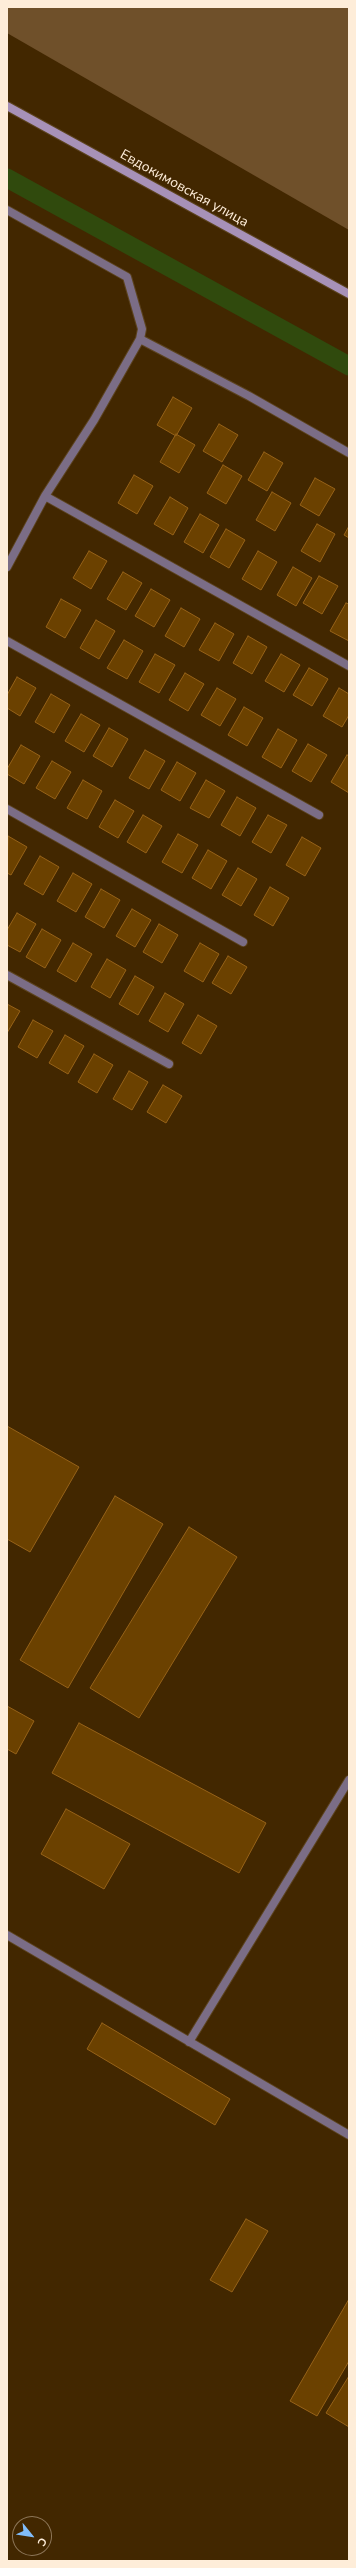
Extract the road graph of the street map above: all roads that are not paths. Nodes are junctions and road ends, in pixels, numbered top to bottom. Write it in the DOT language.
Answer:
graph roads {
  1 [pos="7,106"];
  2 [pos="7,210"];
  3 [pos="349,294"];
  4 [pos="140,340"];
  5 [pos="349,453"];
  6 [pos="45,496"];
  7 [pos="7,567"];
  8 [pos="7,641"];
  9 [pos="349,666"];
  10 [pos="7,809"];
  11 [pos="319,815"];
  12 [pos="243,942"];
  13 [pos="7,975"];
  14 [pos="168,1064"];
  15 [pos="349,1780"];
  16 [pos="7,1935"];
  17 [pos="189,2042"];
  18 [pos="349,2135"];
  1 -- 3 [label="main road, Евдокимовская улица"];
  2 -- 4 [label="street"];
  4 -- 5 [label="street"];
  4 -- 6 [label="street"];
  6 -- 7 [label="street"];
  6 -- 9 [label="street"];
  8 -- 11 [label="street"];
  10 -- 12 [label="street"];
  13 -- 14 [label="street"];
  15 -- 17 [label="street"];
  16 -- 17 [label="street"];
  17 -- 18 [label="street"];
}
